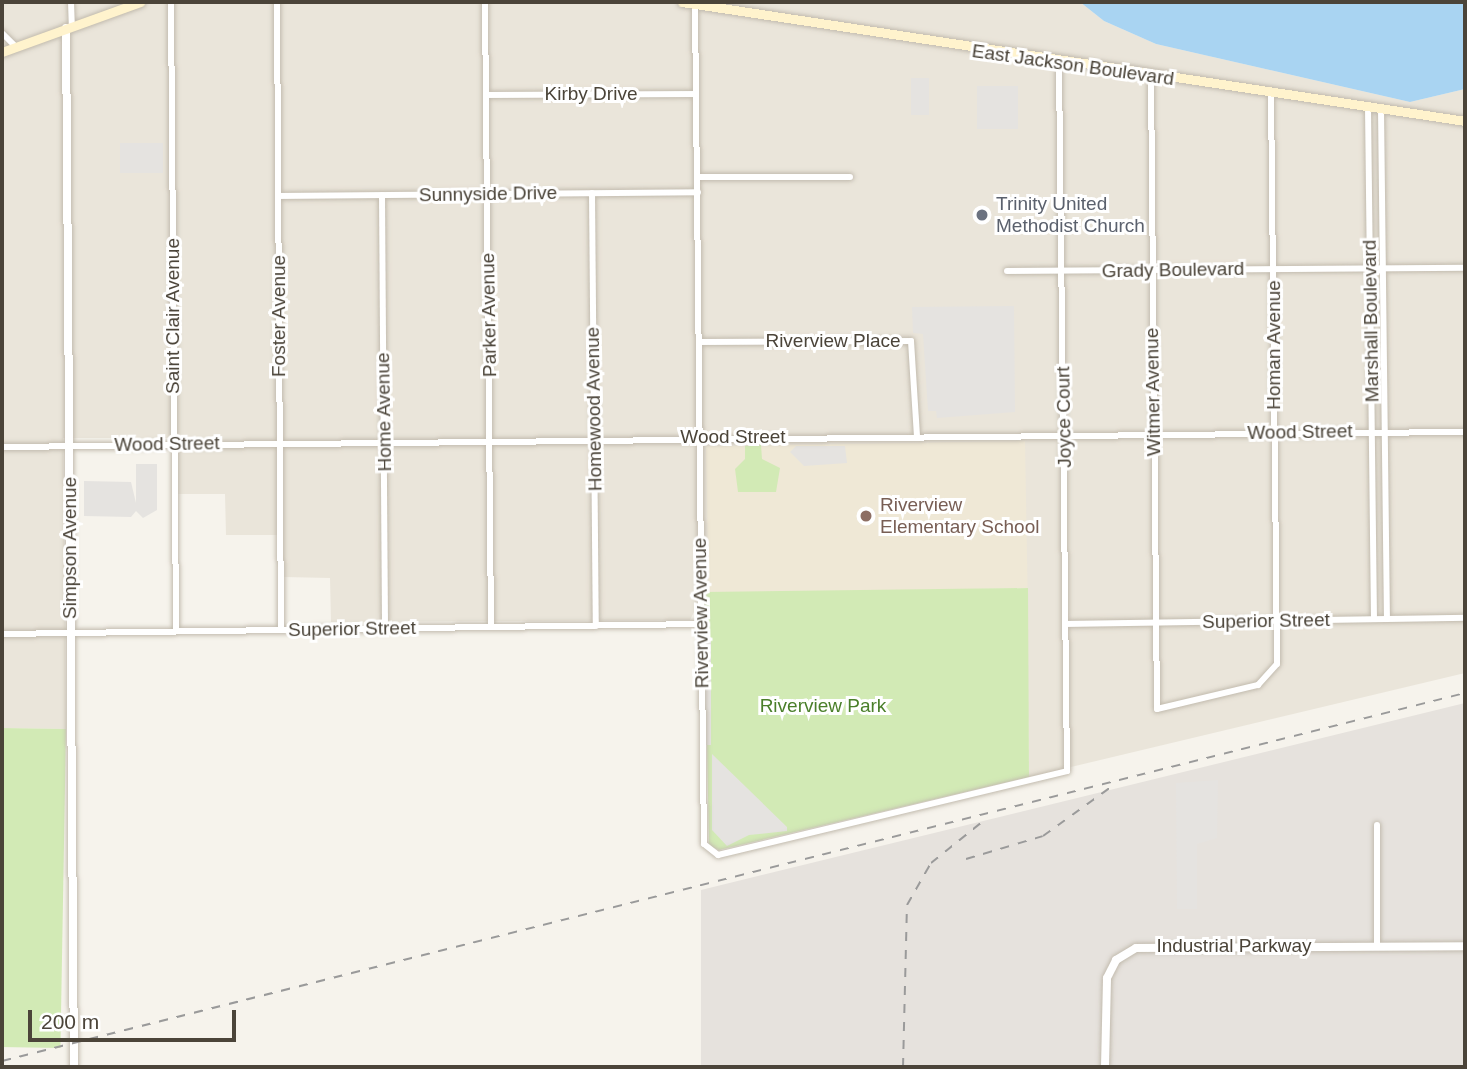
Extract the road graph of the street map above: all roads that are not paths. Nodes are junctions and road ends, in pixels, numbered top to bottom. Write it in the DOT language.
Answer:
graph roads {
  1 [pos="71,2"];
  2 [pos="140,2"];
  3 [pos="171,2"];
  4 [pos="276,2"];
  5 [pos="485,2"];
  6 [pos="682,2"];
  7 [pos="695,4"];
  8 [pos="118,5"];
  9 [pos="69,27"];
  10 [pos="2,33"];
  11 [pos="16,47"];
  12 [pos="2,52"];
  13 [pos="1059,62"];
  14 [pos="1151,76"];
  15 [pos="1271,93"];
  16 [pos="696,94"];
  17 [pos="486,95"];
  18 [pos="1368,107"];
  19 [pos="1381,109"];
  20 [pos="1465,121"];
  21 [pos="698,177"];
  22 [pos="850,177"];
  23 [pos="698,192"];
  24 [pos="592,193"];
  25 [pos="487,194"];
  26 [pos="382,195"];
  27 [pos="278,196"];
  28 [pos="1465,268"];
  29 [pos="1274,269"];
  30 [pos="1370,269"];
  31 [pos="1384,269"];
  32 [pos="1152,270"];
  33 [pos="1007,271"];
  34 [pos="1062,271"];
  35 [pos="700,342"];
  36 [pos="1386,431"];
  37 [pos="1275,432"];
  38 [pos="1372,432"];
  39 [pos="1465,432"];
  40 [pos="1064,434"];
  41 [pos="1154,434"];
  42 [pos="917,436"];
  43 [pos="699,438"];
  44 [pos="595,439"];
  45 [pos="385,440"];
  46 [pos="490,440"];
  47 [pos="279,441"];
  48 [pos="175,443"];
  49 [pos="69,446"];
  50 [pos="2,447"];
  51 [pos="1465,618"];
  52 [pos="1374,619"];
  53 [pos="1387,619"];
  54 [pos="1276,621"];
  55 [pos="1156,623"];
  56 [pos="701,624"];
  57 [pos="1067,624"];
  58 [pos="596,626"];
  59 [pos="491,627"];
  60 [pos="385,629"];
  61 [pos="281,630"];
  62 [pos="176,631"];
  63 [pos="70,632"];
  64 [pos="2,634"];
  65 [pos="1157,709"];
  66 [pos="1067,771"];
  67 [pos="1377,825"];
  68 [pos="1377,946"];
  69 [pos="1465,946"];
  70 [pos="74,1067"];
  71 [pos="1105,1067"];
  1 -- 9 [label="street"];
  2 -- 8 [label="main road"];
  3 -- 48 [label="street, Saint Clair Avenue"];
  4 -- 27 [label="street, Foster Avenue"];
  5 -- 17 [label="street, Parker Avenue"];
  6 -- 7 [label="main road, East Jackson Boulevard"];
  7 -- 13 [label="main road, East Jackson Boulevard"];
  7 -- 16 [label="street, Riverview Avenue"];
  8 -- 9 [label="main road"];
  9 -- 11 [label="main road"];
  9 -- 49 [label="street, Simpson Avenue"];
  10 -- 11 [label="street"];
  11 -- 12 [label="main road"];
  13 -- 14 [label="main road, East Jackson Boulevard"];
  13 -- 34 [label="street, Joyce Court"];
  14 -- 15 [label="main road, East Jackson Boulevard"];
  14 -- 32 [label="street, Witmer Avenue"];
  15 -- 18 [label="main road, East Jackson Boulevard"];
  15 -- 29 [label="street, Homan Avenue"];
  16 -- 17 [label="street, Kirby Drive"];
  16 -- 21 [label="street, Riverview Avenue"];
  17 -- 25 [label="street, Parker Avenue"];
  18 -- 19 [label="main road, East Jackson Boulevard"];
  18 -- 30 [label="street, Marshall Boulevard"];
  19 -- 20 [label="main road, East Jackson Boulevard"];
  19 -- 31 [label="street, Marshall Boulevard"];
  21 -- 22 [label="street"];
  21 -- 23 [label="street, Riverview Avenue"];
  23 -- 24 [label="street, Sunnyside Drive"];
  23 -- 35 [label="street, Riverview Avenue"];
  24 -- 25 [label="street, Sunnyside Drive"];
  24 -- 44 [label="street, Homewood Avenue"];
  25 -- 26 [label="street, Sunnyside Drive"];
  25 -- 46 [label="street, Parker Avenue"];
  26 -- 27 [label="street, Sunnyside Drive"];
  26 -- 45 [label="street, Home Avenue"];
  27 -- 47 [label="street, Foster Avenue"];
  28 -- 31 [label="street, Grady Boulevard"];
  29 -- 30 [label="street, Grady Boulevard"];
  29 -- 32 [label="street, Grady Boulevard"];
  29 -- 37 [label="street, Homan Avenue"];
  30 -- 31 [label="street, Grady Boulevard"];
  30 -- 38 [label="street, Marshall Boulevard"];
  31 -- 36 [label="street, Marshall Boulevard"];
  32 -- 34 [label="street, Grady Boulevard"];
  32 -- 41 [label="street, Witmer Avenue"];
  33 -- 34 [label="street, Grady Boulevard"];
  34 -- 40 [label="street, Joyce Court"];
  35 -- 42 [label="street, Riverview Place"];
  35 -- 43 [label="street, Riverview Avenue"];
  36 -- 38 [label="street, Wood Street"];
  36 -- 39 [label="street, Wood Street"];
  36 -- 53 [label="street, Marshall Boulevard"];
  37 -- 38 [label="street, Wood Street"];
  37 -- 41 [label="street, Wood Street"];
  37 -- 54 [label="street, Homan Avenue"];
  38 -- 52 [label="street, Marshall Boulevard"];
  40 -- 41 [label="street, Wood Street"];
  40 -- 42 [label="street, Wood Street"];
  40 -- 57 [label="street, Joyce Court"];
  41 -- 55 [label="street, Witmer Avenue"];
  42 -- 43 [label="street, Wood Street"];
  43 -- 44 [label="street, Wood Street"];
  43 -- 56 [label="street, Riverview Avenue"];
  44 -- 46 [label="street, Wood Street"];
  44 -- 58 [label="street, Homewood Avenue"];
  45 -- 46 [label="street, Wood Street"];
  45 -- 47 [label="street, Wood Street"];
  45 -- 60 [label="street, Home Avenue"];
  46 -- 59 [label="street, Parker Avenue"];
  47 -- 48 [label="street, Wood Street"];
  47 -- 61 [label="street, Foster Avenue"];
  48 -- 49 [label="street, Wood Street"];
  48 -- 62 [label="street, Saint Clair Avenue"];
  49 -- 50 [label="street, Wood Street"];
  49 -- 63 [label="street, Simpson Avenue"];
  51 -- 53 [label="street, Superior Street"];
  52 -- 53 [label="street, Superior Street"];
  52 -- 54 [label="street, Superior Street"];
  54 -- 55 [label="street, Superior Street"];
  54 -- 65 [label="street, Homan Avenue"];
  55 -- 57 [label="street, Superior Street"];
  55 -- 65 [label="street, Witmer Avenue"];
  56 -- 58 [label="street, Superior Street"];
  56 -- 66 [label="street, Riverview Avenue"];
  57 -- 66 [label="street, Joyce Court"];
  58 -- 59 [label="street, Superior Street"];
  59 -- 60 [label="street, Superior Street"];
  60 -- 61 [label="street, Superior Street"];
  61 -- 62 [label="street, Superior Street"];
  62 -- 63 [label="street, Superior Street"];
  63 -- 64 [label="street, Superior Street"];
  63 -- 70 [label="street, Simpson Avenue"];
  67 -- 68 [label="street"];
  68 -- 69 [label="street, Industrial Parkway"];
  68 -- 71 [label="street, Industrial Parkway"];
}
